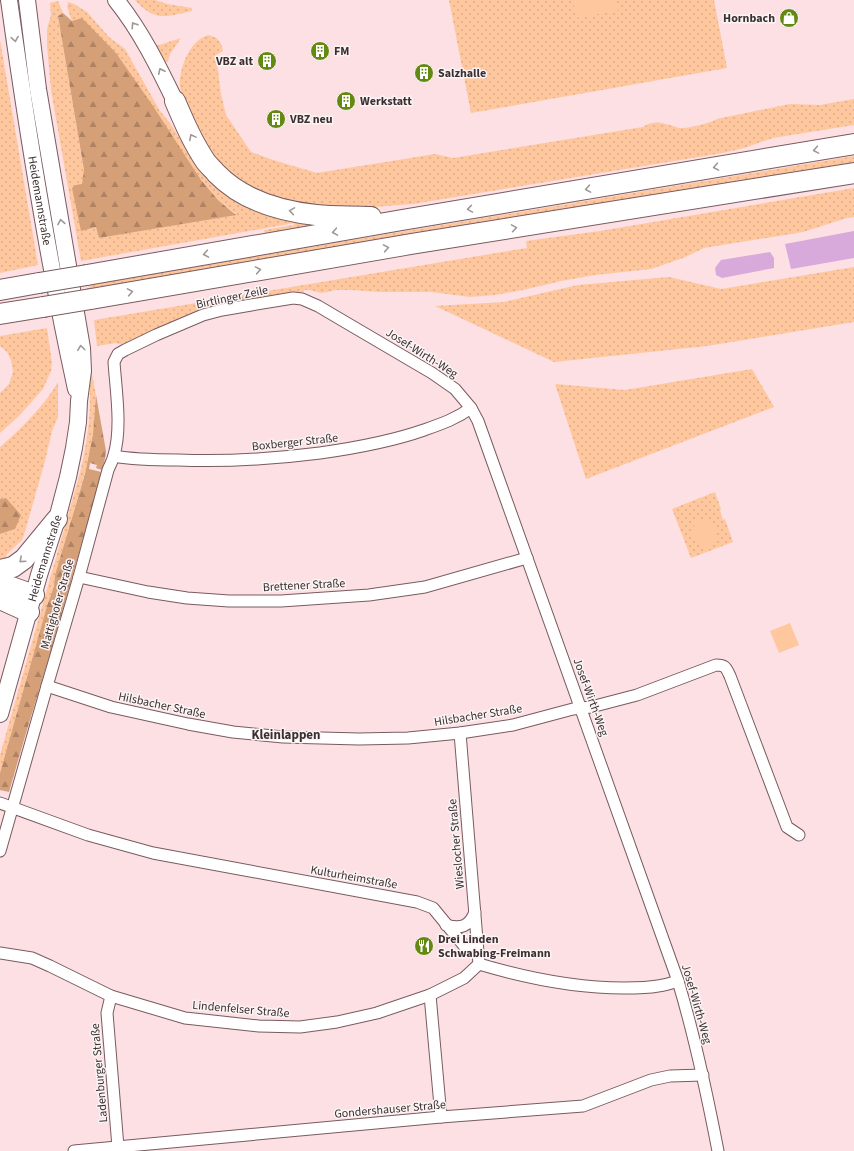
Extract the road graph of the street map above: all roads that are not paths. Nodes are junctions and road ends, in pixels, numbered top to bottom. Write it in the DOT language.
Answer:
graph roads {
  1 [pos="9,0"];
  2 [pos="27,0"];
  3 [pos="116,0"];
  4 [pos="175,101"];
  5 [pos="854,144"];
  6 [pos="854,173"];
  7 [pos="400,220"];
  8 [pos="0,290"];
  9 [pos="23,310"];
  10 [pos="0,314"];
  11 [pos="340,319"];
  12 [pos="0,326"];
  13 [pos="114,362"];
  14 [pos="79,400"];
  15 [pos="471,408"];
  16 [pos="114,456"];
  17 [pos="56,519"];
  18 [pos="527,558"];
  19 [pos="0,570"];
  20 [pos="80,577"];
  21 [pos="0,582"];
  22 [pos="0,599"];
  23 [pos="31,604"];
  24 [pos="46,686"];
  25 [pos="581,708"];
  26 [pos="0,714"];
  27 [pos="460,733"];
  28 [pos="0,802"];
  29 [pos="13,807"];
  30 [pos="799,835"];
  31 [pos="0,851"];
  32 [pos="475,911"];
  33 [pos="446,925"];
  34 [pos="478,952"];
  35 [pos="0,953"];
  36 [pos="479,964"];
  37 [pos="678,981"];
  38 [pos="430,995"];
  39 [pos="111,996"];
  40 [pos="703,1075"];
  41 [pos="442,1117"];
  42 [pos="118,1147"];
  43 [pos="74,1151"];
  44 [pos="718,1151"];
  1 -- 14 [label="main road, Heidemannstraße, one-way"];
  14 -- 2 [label="main road, Heidemannstraße, one-way"];
  4 -- 3 [label="main road, one-way"];
  7 -- 4 [label="highway, one-way"];
  5 -- 7 [label="highway, one-way"];
  9 -- 6 [label="highway, one-way, bridge"];
  7 -- 8 [label="highway, one-way, bridge"];
  9 -- 10 [label="highway"];
  9 -- 12 [label="highway"];
  11 -- 13 [label="street, Birtlinger Zeile"];
  11 -- 15 [label="street, Josef-Wirth-Weg"];
  13 -- 16 [label="street, Mattighofer Straße"];
  14 -- 17 [label="main road, Heidemannstraße"];
  15 -- 16 [label="street, Boxberger Straße"];
  15 -- 18 [label="street, Josef-Wirth-Weg"];
  16 -- 20 [label="street, Mattighofer Straße"];
  17 -- 19 [label="highway, one-way"];
  17 -- 23 [label="main road, Heidemannstraße"];
  18 -- 20 [label="street, Brettener Straße"];
  18 -- 25 [label="street, Josef-Wirth-Weg"];
  20 -- 24 [label="street, Mattighofer Straße"];
  21 -- 23 [label="highway"];
  22 -- 23 [label="highway"];
  23 -- 26 [label="main road, Heidemannstraße"];
  24 -- 27 [label="street, Hilsbacher Straße"];
  24 -- 29 [label="street, Mattighofer Straße"];
  25 -- 27 [label="street, Hilsbacher Straße"];
  25 -- 30 [label="street, Hilsbacher Straße"];
  25 -- 37 [label="street, Josef-Wirth-Weg"];
  27 -- 32 [label="street, Wieslocher Straße"];
  28 -- 29 [label="street, Kulturheimstraße"];
  29 -- 31 [label="street, Mattighofer Straße"];
  29 -- 33 [label="street, Kulturheimstraße"];
  32 -- 33 [label="street"];
  32 -- 34 [label="street, Wieslocher Straße"];
  33 -- 34 [label="street, Kulturheimstraße"];
  34 -- 36 [label="street"];
  35 -- 39 [label="street, Lindenfelser Straße"];
  36 -- 37 [label="street"];
  36 -- 38 [label="street, Lindenfelser Straße"];
  37 -- 40 [label="street, Josef-Wirth-Weg"];
  38 -- 39 [label="street, Lindenfelser Straße"];
  38 -- 41 [label="street"];
  39 -- 42 [label="street, Ladenburger Straße"];
  40 -- 41 [label="street, Gondershauser Straße"];
  40 -- 44 [label="street, Josef-Wirth-Weg"];
  41 -- 42 [label="street, Gondershauser Straße"];
  42 -- 43 [label="street, Gondershauser Straße"];
}
